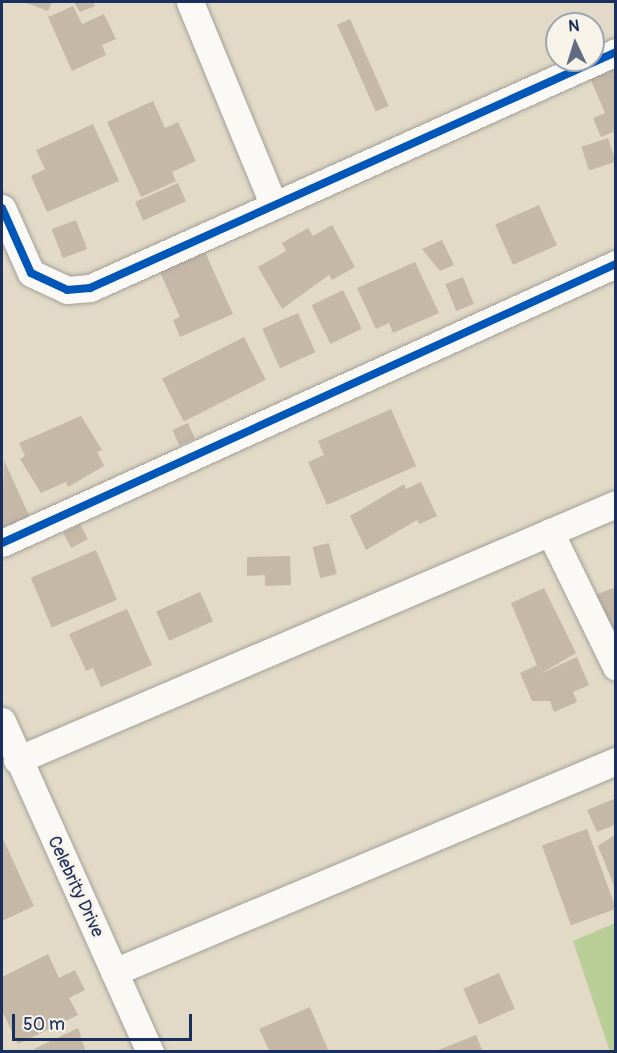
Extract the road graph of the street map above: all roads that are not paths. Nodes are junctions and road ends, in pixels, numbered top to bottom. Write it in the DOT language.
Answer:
graph roads {
  1 [pos="190,2"];
  2 [pos="615,52"];
  3 [pos="273,203"];
  4 [pos="2,208"];
  5 [pos="615,264"];
  6 [pos="615,504"];
  7 [pos="550,532"];
  8 [pos="2,543"];
  9 [pos="615,667"];
  10 [pos="2,721"];
  11 [pos="17,760"];
  12 [pos="615,761"];
  13 [pos="114,972"];
  14 [pos="150,1052"];
  1 -- 3 [label="street"];
  2 -- 3 [label="street"];
  3 -- 4 [label="street"];
  5 -- 8 [label="street"];
  6 -- 7 [label="street"];
  7 -- 9 [label="street"];
  7 -- 11 [label="street"];
  10 -- 11 [label="street, Celebrity Drive"];
  11 -- 13 [label="street, Celebrity Drive"];
  12 -- 13 [label="street"];
  13 -- 14 [label="street, Celebrity Drive"];
}
